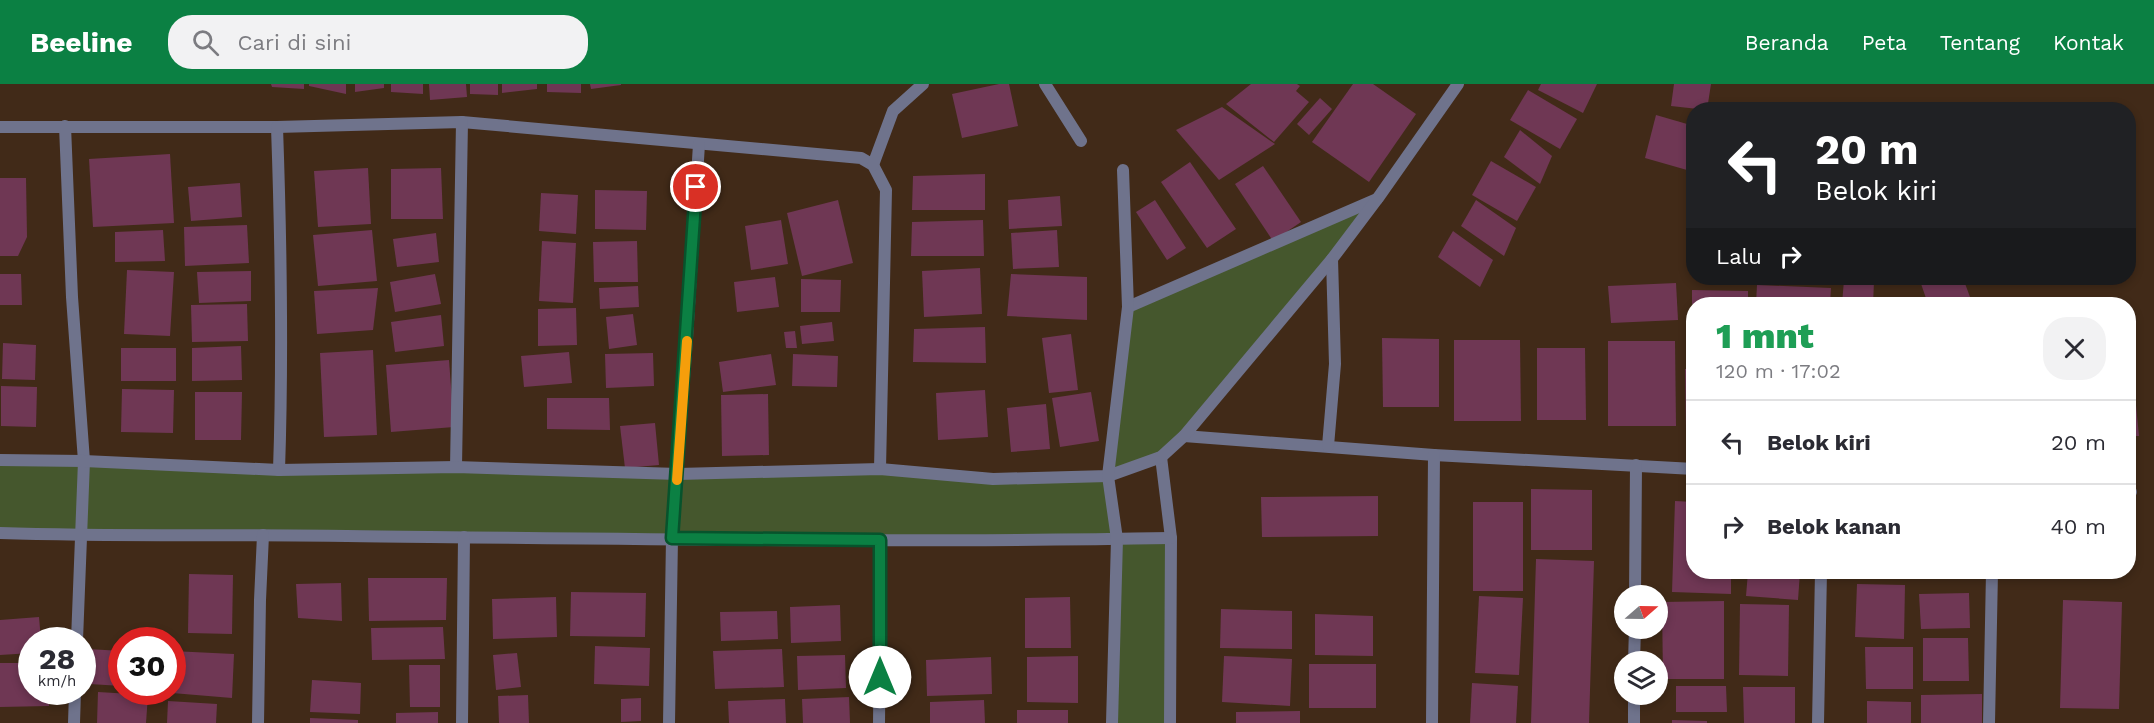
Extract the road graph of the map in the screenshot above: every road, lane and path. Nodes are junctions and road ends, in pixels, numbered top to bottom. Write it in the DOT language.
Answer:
graph roads {
  1 [pos="923,84"];
  2 [pos="1045,84"];
  3 [pos="1458,84"];
  4 [pos="462,122"];
  5 [pos="65,126"];
  6 [pos="0,127"];
  7 [pos="277,127"];
  8 [pos="1081,141"];
  9 [pos="699,144"];
  10 [pos="873,165"];
  11 [pos="1123,171"];
  12 [pos="1378,198"];
  13 [pos="1332,259"];
  14 [pos="1128,307"];
  15 [pos="1184,435"];
  16 [pos="1328,446"];
  17 [pos="1434,455"];
  18 [pos="1161,457"];
  19 [pos="0,460"];
  20 [pos="84,461"];
  21 [pos="1636,465"];
  22 [pos="456,467"];
  23 [pos="1686,468"];
  24 [pos="880,469"];
  25 [pos="279,470"];
  26 [pos="678,474"];
  27 [pos="1108,476"];
  28 [pos="0,533"];
  29 [pos="264,535"];
  30 [pos="80,536"];
  31 [pos="464,537"];
  32 [pos="672,538"];
  33 [pos="1172,538"];
  34 [pos="1117,539"];
  35 [pos="880,540"];
  36 [pos="1821,579"];
  37 [pos="1992,579"];
  38 [pos="1635,585"];
  39 [pos="77,627"];
  40 [pos="75,705"];
  41 [pos="1634,705"];
  42 [pos="74,723"];
  43 [pos="258,723"];
  44 [pos="462,723"];
  45 [pos="669,723"];
  46 [pos="879,723"];
  47 [pos="1112,723"];
  48 [pos="1170,723"];
  49 [pos="1431,723"];
  50 [pos="1634,723"];
  51 [pos="1818,723"];
  52 [pos="1989,723"];
  1 -- 10 [label="street"];
  2 -- 8 [label="street"];
  3 -- 12 [label="street"];
  4 -- 7 [label="street"];
  4 -- 9 [label="street"];
  4 -- 22 [label="street"];
  5 -- 6 [label="street"];
  5 -- 7 [label="street"];
  5 -- 20 [label="street"];
  7 -- 25 [label="street"];
  9 -- 10 [label="street"];
  9 -- 26 [label="street"];
  10 -- 24 [label="street"];
  11 -- 14 [label="street"];
  12 -- 13 [label="street"];
  12 -- 14 [label="street"];
  13 -- 15 [label="street"];
  13 -- 16 [label="street"];
  14 -- 27 [label="street"];
  15 -- 16 [label="street"];
  15 -- 18 [label="street"];
  16 -- 17 [label="street"];
  17 -- 21 [label="street"];
  17 -- 49 [label="street"];
  18 -- 27 [label="street"];
  18 -- 33 [label="street"];
  19 -- 20 [label="street"];
  20 -- 25 [label="street"];
  20 -- 30 [label="street"];
  21 -- 23 [label="street"];
  21 -- 38 [label="street"];
  22 -- 25 [label="street"];
  22 -- 26 [label="street"];
  24 -- 26 [label="street"];
  24 -- 27 [label="street"];
  26 -- 32 [label="street"];
  27 -- 34 [label="street"];
  28 -- 30 [label="street"];
  29 -- 30 [label="street"];
  29 -- 31 [label="street"];
  29 -- 43 [label="street"];
  30 -- 39 [label="street"];
  31 -- 32 [label="street"];
  31 -- 44 [label="street"];
  32 -- 35 [label="street"];
  32 -- 45 [label="street"];
  33 -- 34 [label="street"];
  33 -- 48 [label="street"];
  34 -- 35 [label="street"];
  34 -- 47 [label="street"];
  35 -- 46 [label="street"];
  36 -- 51 [label="street"];
  37 -- 52 [label="street"];
  40 -- 42 [label="street"];
  41 -- 50 [label="street"];
}
